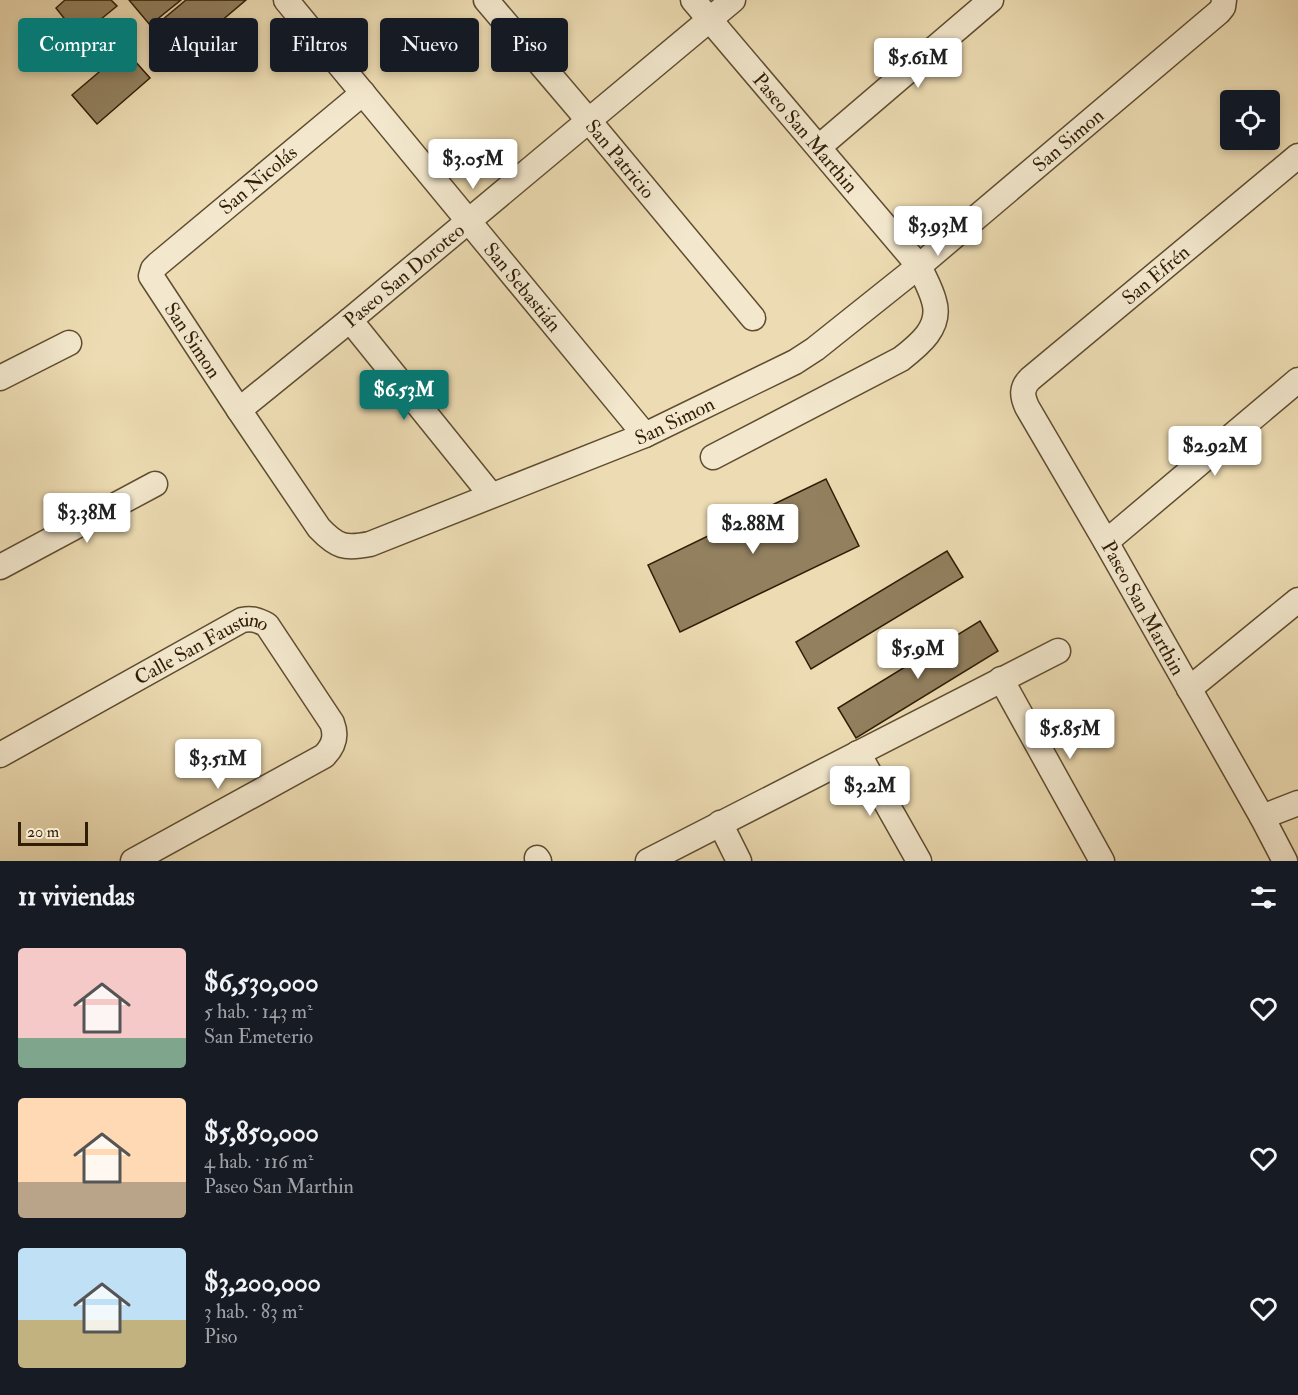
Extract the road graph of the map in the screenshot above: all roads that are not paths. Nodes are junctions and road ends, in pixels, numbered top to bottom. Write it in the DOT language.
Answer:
graph roads {
  1 [pos="286,0"];
  2 [pos="486,0"];
  3 [pos="693,0"];
  4 [pos="733,0"];
  5 [pos="991,0"];
  6 [pos="1225,0"];
  7 [pos="709,20"];
  8 [pos="363,93"];
  9 [pos="589,121"];
  10 [pos="819,147"];
  11 [pos="1298,156"];
  12 [pos="468,221"];
  13 [pos="919,266"];
  14 [pos="153,269"];
  15 [pos="753,318"];
  16 [pos="350,320"];
  17 [pos="69,343"];
  18 [pos="0,378"];
  19 [pos="1298,380"];
  20 [pos="1023,399"];
  21 [pos="239,410"];
  22 [pos="645,435"];
  23 [pos="712,457"];
  24 [pos="155,484"];
  25 [pos="491,495"];
  26 [pos="1106,542"];
  27 [pos="0,567"];
  28 [pos="1298,600"];
  29 [pos="1058,651"];
  30 [pos="1001,679"];
  31 [pos="1189,689"];
  32 [pos="858,753"];
  33 [pos="0,755"];
  34 [pos="1298,803"];
  35 [pos="1262,817"];
  36 [pos="720,823"];
  37 [pos="133,861"];
  38 [pos="648,861"];
  39 [pos="739,861"];
  40 [pos="919,861"];
  41 [pos="1102,861"];
  42 [pos="1285,861"];
  1 -- 8 [label="street, San Sebastián"];
  2 -- 9 [label="street, San Patricio"];
  3 -- 7 [label="street, Paseo San Marthin"];
  4 -- 7 [label="street, Paseo San Doroteo"];
  5 -- 10 [label="street"];
  6 -- 13 [label="street, San Simon"];
  7 -- 9 [label="street, Paseo San Doroteo"];
  7 -- 10 [label="street, Paseo San Marthin"];
  8 -- 12 [label="street, San Sebastián"];
  8 -- 14 [label="street, San Nicolás"];
  9 -- 12 [label="street, Paseo San Doroteo"];
  9 -- 15 [label="street, San Patricio"];
  10 -- 13 [label="street, Paseo San Marthin"];
  11 -- 20 [label="street, San Efrén"];
  12 -- 16 [label="street, Paseo San Doroteo"];
  12 -- 22 [label="street, San Sebastián"];
  13 -- 22 [label="street, San Simon"];
  13 -- 23 [label="street, Paseo San Marthin"];
  14 -- 21 [label="street, San Simon"];
  16 -- 21 [label="street, Paseo San Doroteo"];
  16 -- 25 [label="street"];
  17 -- 18 [label="street"];
  19 -- 26 [label="street"];
  20 -- 26 [label="street, Paseo San Marthin"];
  21 -- 25 [label="street, San Simon"];
  22 -- 25 [label="street, San Simon"];
  24 -- 27 [label="street"];
  26 -- 31 [label="street, Paseo San Marthin"];
  28 -- 31 [label="street"];
  29 -- 30 [label="street"];
  30 -- 32 [label="street"];
  30 -- 41 [label="street"];
  31 -- 35 [label="street, Paseo San Marthin"];
  32 -- 36 [label="street"];
  32 -- 40 [label="street"];
  33 -- 37 [label="street, Calle San Faustino"];
  34 -- 35 [label="street"];
  35 -- 42 [label="street, Paseo San Marthin"];
  36 -- 38 [label="street"];
  36 -- 39 [label="street"];
}
